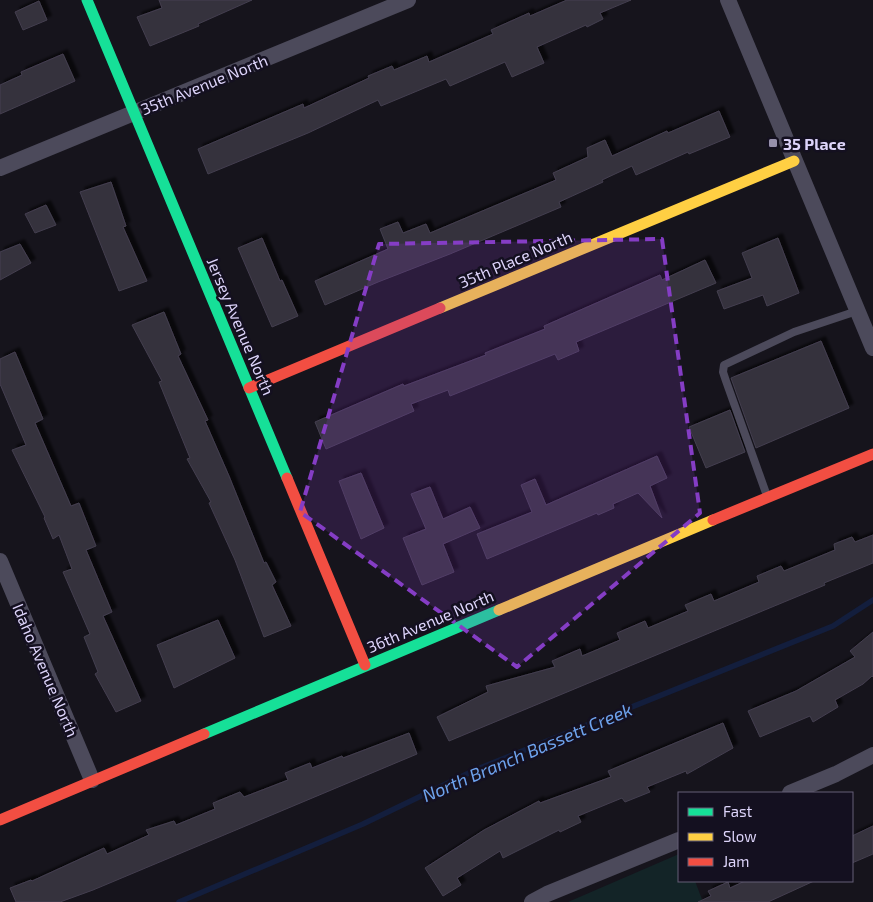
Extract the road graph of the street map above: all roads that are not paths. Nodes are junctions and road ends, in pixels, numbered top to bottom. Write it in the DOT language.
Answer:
graph roads {
  1 [pos="87,0"];
  2 [pos="408,0"];
  3 [pos="728,0"];
  4 [pos="134,112"];
  5 [pos="794,161"];
  6 [pos="0,168"];
  7 [pos="857,311"];
  8 [pos="873,348"];
  9 [pos="249,388"];
  10 [pos="873,454"];
  11 [pos="767,497"];
  12 [pos="0,561"];
  13 [pos="365,665"];
  14 [pos="873,755"];
  15 [pos="92,780"];
  16 [pos="792,792"];
  17 [pos="0,820"];
  18 [pos="678,840"];
  19 [pos="532,902"];
  1 -- 4 [label="street, Jersey Avenue North"];
  2 -- 4 [label="street, 35th Avenue North"];
  3 -- 5 [label="street"];
  4 -- 6 [label="street, 35th Avenue North"];
  4 -- 9 [label="street, Jersey Avenue North"];
  5 -- 7 [label="street"];
  5 -- 9 [label="street, 35th Place North"];
  7 -- 8 [label="street"];
  7 -- 11 [label="lane"];
  9 -- 13 [label="street, Jersey Avenue North"];
  10 -- 11 [label="street, 36th Avenue North"];
  11 -- 13 [label="street, 36th Avenue North"];
  12 -- 15 [label="street, Idaho Avenue North"];
  13 -- 15 [label="street, 36th Avenue North"];
  14 -- 16 [label="street"];
  15 -- 17 [label="street, 36th Avenue North"];
  18 -- 19 [label="street"];
}
